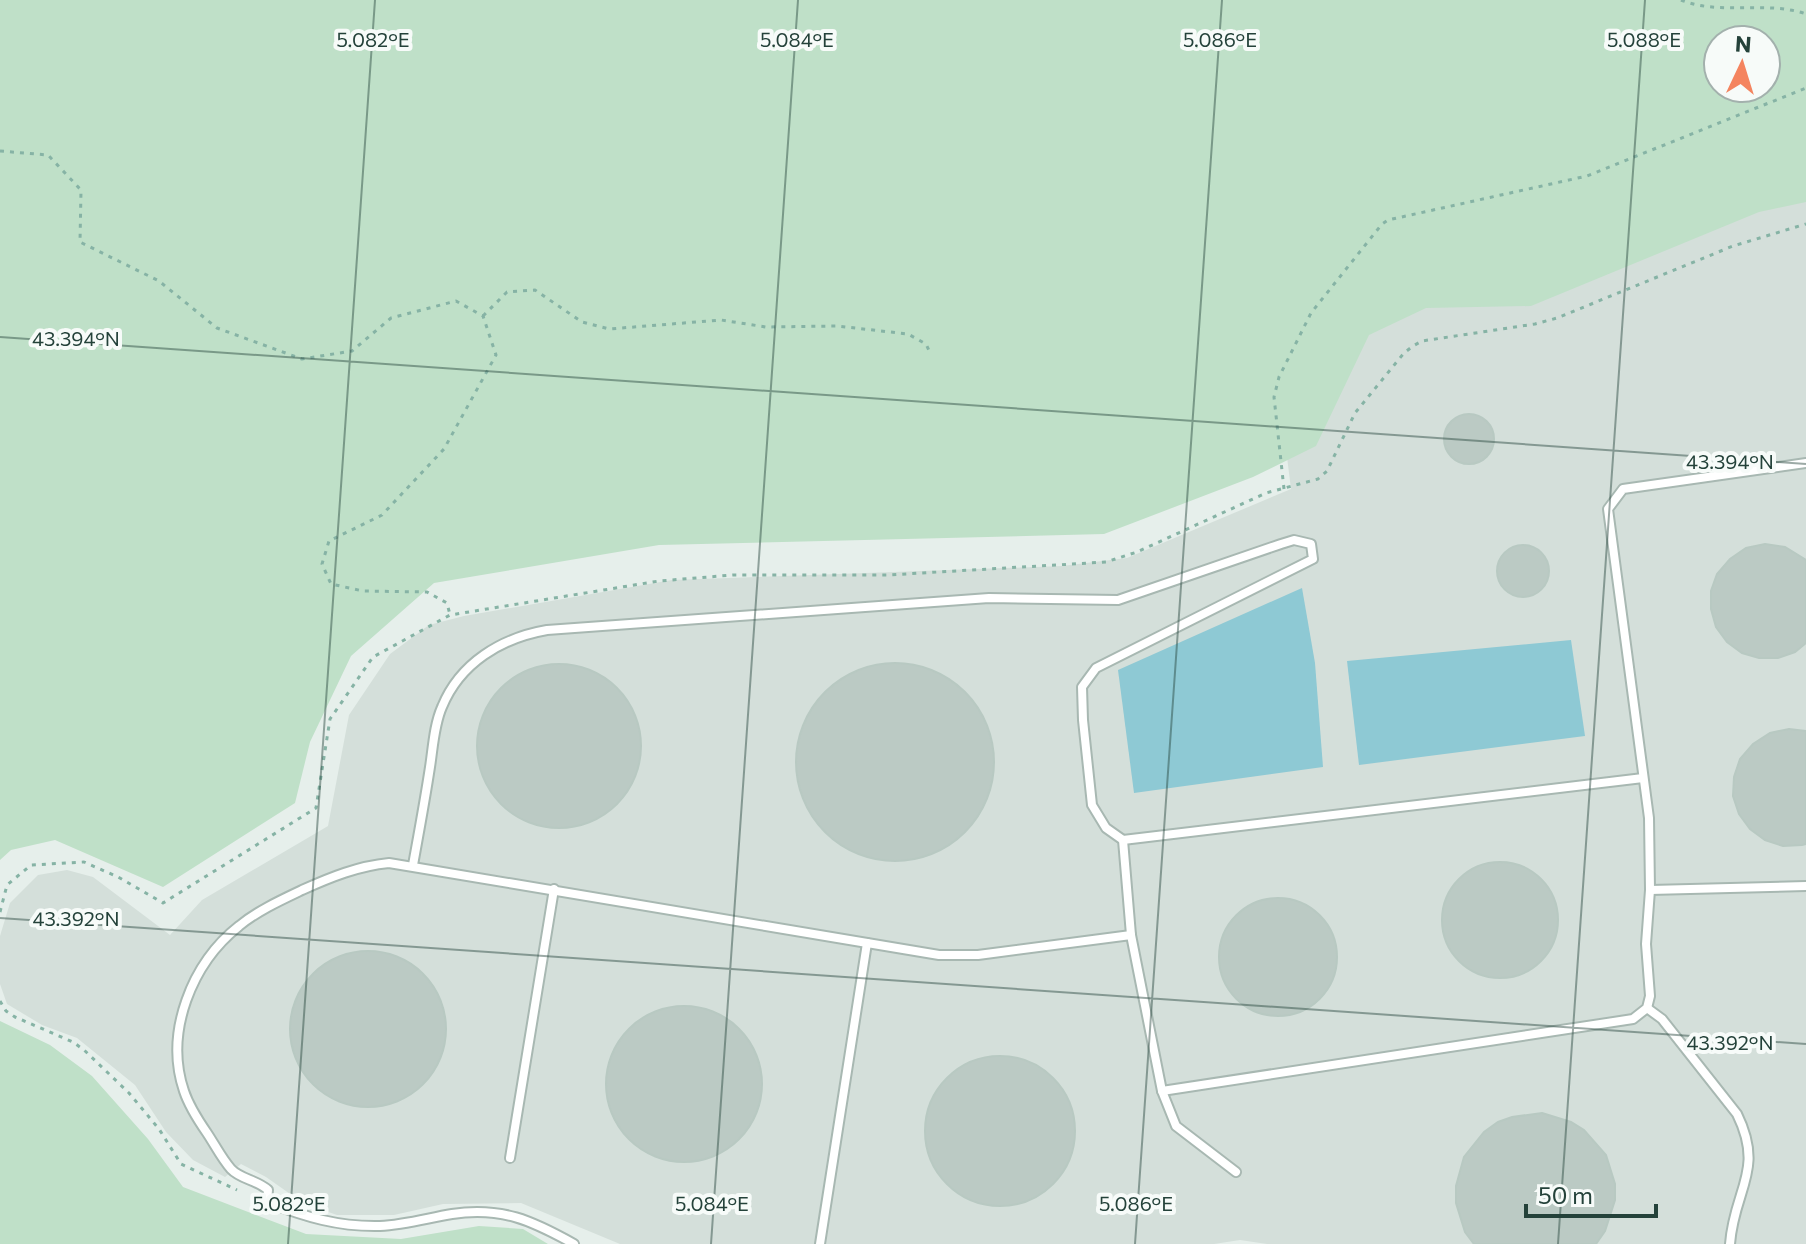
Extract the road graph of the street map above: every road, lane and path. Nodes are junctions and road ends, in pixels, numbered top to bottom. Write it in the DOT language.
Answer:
graph roads {
  1 [pos="1681,0"];
  2 [pos="1806,14"];
  3 [pos="1806,88"];
  4 [pos="0,151"];
  5 [pos="1806,224"];
  6 [pos="483,316"];
  7 [pos="931,355"];
  8 [pos="1806,463"];
  9 [pos="1284,489"];
  10 [pos="450,615"];
  11 [pos="1643,778"];
  12 [pos="1123,840"];
  13 [pos="413,865"];
  14 [pos="1806,886"];
  15 [pos="554,889"];
  16 [pos="1650,890"];
  17 [pos="0,912"];
  18 [pos="1131,935"];
  19 [pos="867,943"];
  20 [pos="0,1001"];
  21 [pos="1647,1008"];
  22 [pos="1162,1091"];
  23 [pos="510,1158"];
  24 [pos="1236,1172"];
  25 [pos="218,1182"];
  26 [pos="574,1244"];
  27 [pos="820,1244"];
  28 [pos="1730,1244"];
  1 -- 2 [label="path"];
  3 -- 9 [label="path"];
  4 -- 6 [label="path"];
  5 -- 9 [label="path"];
  6 -- 7 [label="path"];
  6 -- 10 [label="path"];
  8 -- 11 [label="lane"];
  9 -- 10 [label="path"];
  10 -- 17 [label="path"];
  11 -- 12 [label="lane"];
  11 -- 16 [label="lane"];
  12 -- 13 [label="lane"];
  12 -- 18 [label="lane"];
  13 -- 15 [label="lane"];
  13 -- 26 [label="lane"];
  14 -- 16 [label="lane"];
  15 -- 19 [label="lane"];
  15 -- 23 [label="lane"];
  16 -- 21 [label="lane"];
  18 -- 19 [label="lane"];
  18 -- 22 [label="lane"];
  19 -- 27 [label="lane"];
  20 -- 25 [label="path"];
  21 -- 22 [label="lane"];
  21 -- 28 [label="lane"];
  22 -- 24 [label="lane"];
}
